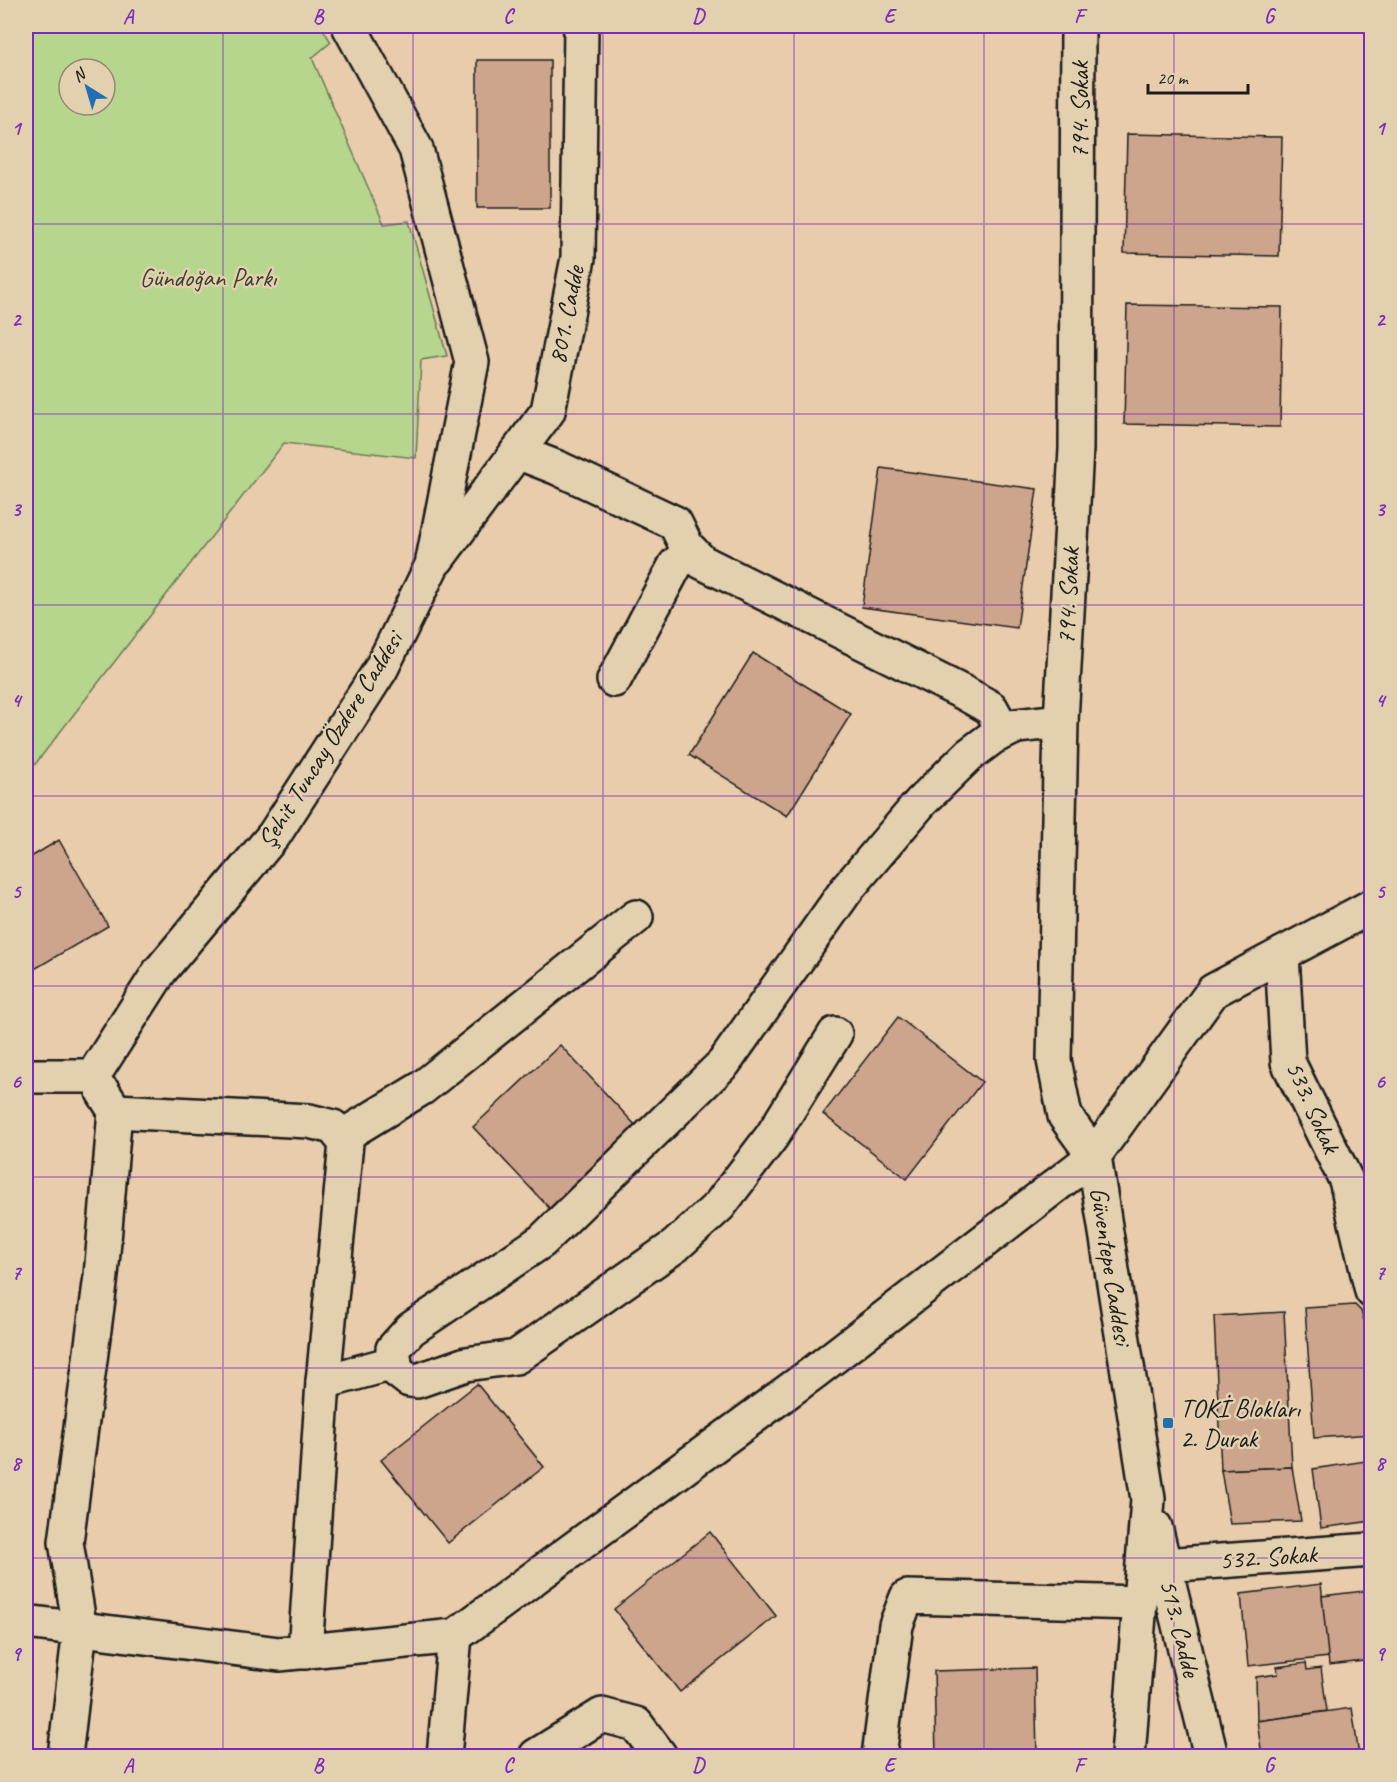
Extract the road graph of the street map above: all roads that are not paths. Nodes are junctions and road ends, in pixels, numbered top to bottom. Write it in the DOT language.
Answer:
graph roads {
  1 [pos="348,26"];
  2 [pos="581,26"];
  3 [pos="1078,26"];
  4 [pos="517,452"];
  5 [pos="691,551"];
  6 [pos="432,565"];
  7 [pos="614,680"];
  8 [pos="1061,721"];
  9 [pos="1004,732"];
  10 [pos="1371,906"];
  11 [pos="636,917"];
  12 [pos="1282,954"];
  13 [pos="835,1034"];
  14 [pos="26,1076"];
  15 [pos="93,1076"];
  16 [pos="115,1111"];
  17 [pos="343,1136"];
  18 [pos="1094,1156"];
  19 [pos="1359,1180"];
  20 [pos="1371,1291"];
  21 [pos="393,1363"];
  22 [pos="323,1382"];
  23 [pos="1148,1499"];
  24 [pos="1371,1550"];
  25 [pos="1164,1565"];
  26 [pos="1140,1603"];
  27 [pos="26,1622"];
  28 [pos="80,1629"];
  29 [pos="455,1636"];
  30 [pos="305,1652"];
  31 [pos="65,1756"];
  32 [pos="444,1756"];
  33 [pos="536,1756"];
  34 [pos="660,1756"];
  35 [pos="879,1756"];
  36 [pos="1128,1756"];
  37 [pos="1211,1756"];
  1 -- 6 [label="street, Şehit Tuncay Özdere Caddesi"];
  2 -- 4 [label="street, 801. Cadde"];
  3 -- 8 [label="street, 794. Sokak"];
  4 -- 5 [label="street"];
  4 -- 6 [label="street, 801. Cadde"];
  5 -- 7 [label="street"];
  5 -- 9 [label="street"];
  6 -- 15 [label="street, Şehit Tuncay Özdere Caddesi"];
  8 -- 9 [label="street"];
  8 -- 18 [label="street, 794. Sokak"];
  9 -- 21 [label="street"];
  10 -- 12 [label="street, Güventepe Caddesi"];
  11 -- 17 [label="street"];
  12 -- 18 [label="street, Güventepe Caddesi"];
  12 -- 19 [label="street, 533. Sokak"];
  13 -- 21 [label="street"];
  14 -- 15 [label="street"];
  15 -- 16 [label="street"];
  16 -- 17 [label="street"];
  16 -- 28 [label="street"];
  17 -- 22 [label="street"];
  18 -- 23 [label="street, Güventepe Caddesi"];
  18 -- 29 [label="street"];
  19 -- 20 [label="street, 533. Sokak"];
  21 -- 22 [label="street"];
  22 -- 30 [label="street"];
  23 -- 25 [label="street, 513. Cadde"];
  23 -- 26 [label="street, Güventepe Caddesi"];
  24 -- 25 [label="street, 532. Sokak"];
  25 -- 37 [label="street, 513. Cadde"];
  26 -- 35 [label="street"];
  26 -- 36 [label="street, Güventepe Caddesi"];
  27 -- 28 [label="street"];
  28 -- 30 [label="street"];
  28 -- 31 [label="street"];
  29 -- 30 [label="street"];
  29 -- 32 [label="street"];
  33 -- 34 [label="street"];
}
